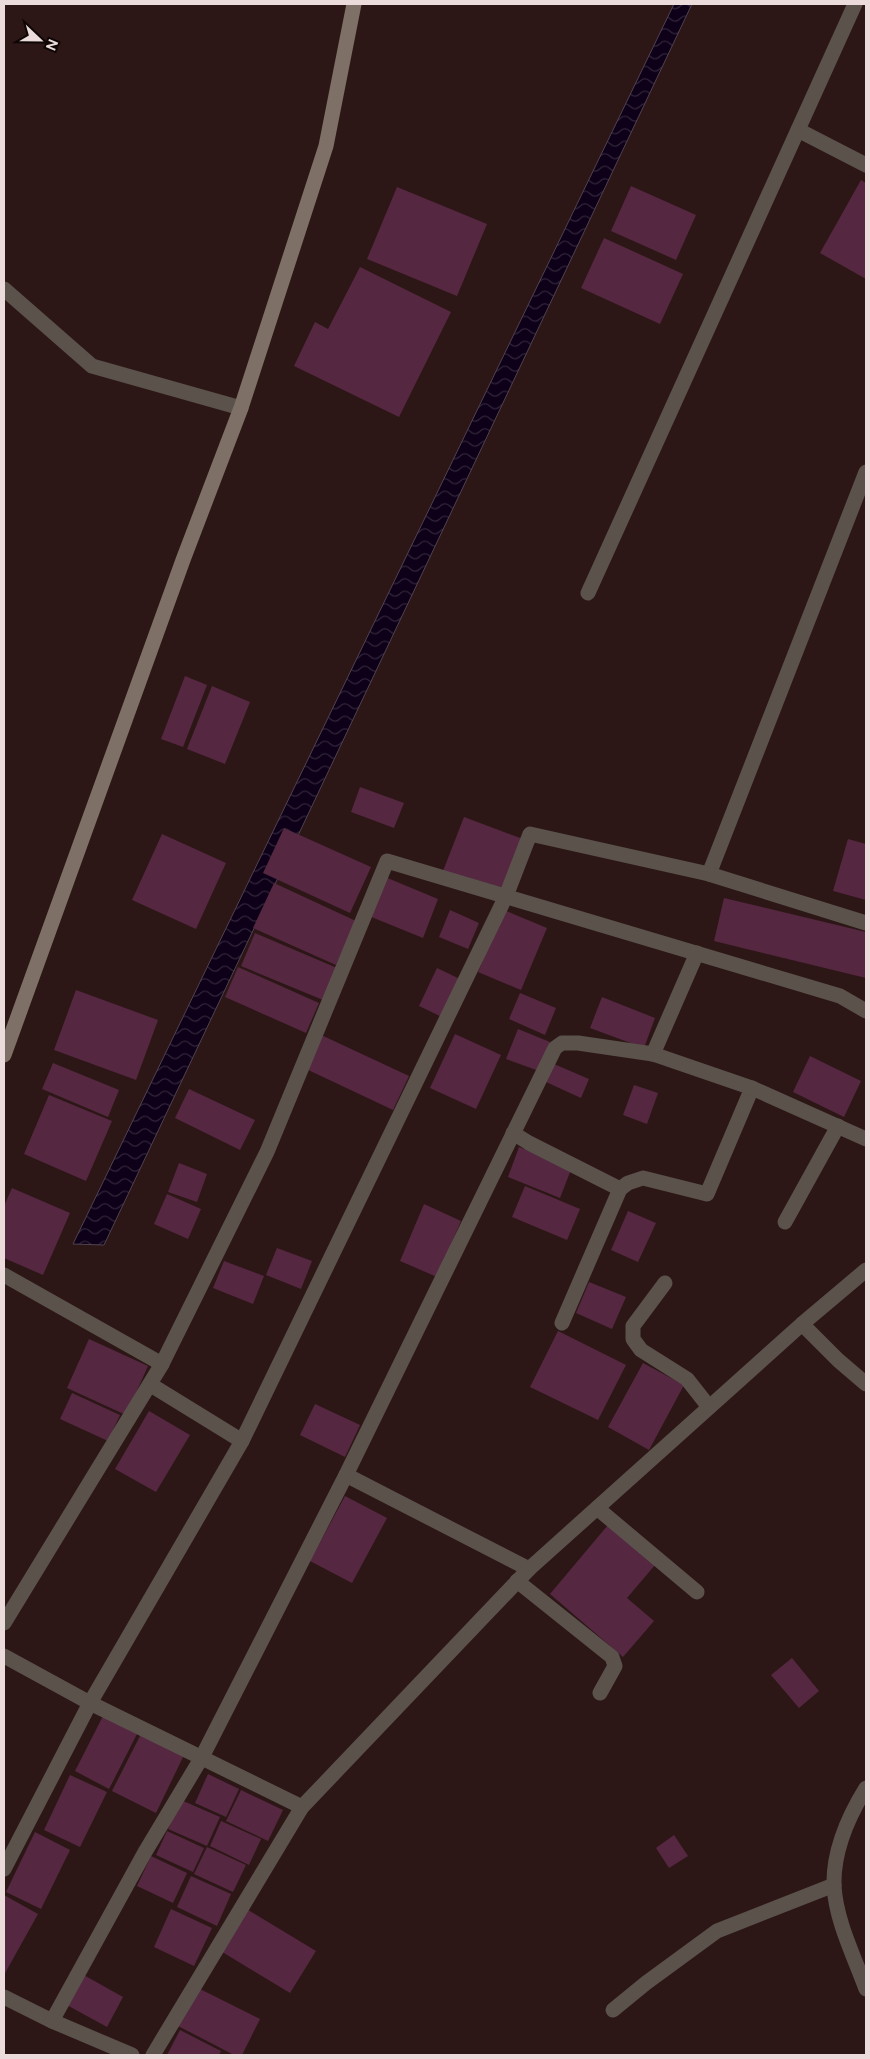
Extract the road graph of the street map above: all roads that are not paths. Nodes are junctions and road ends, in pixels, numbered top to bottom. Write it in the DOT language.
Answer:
graph roads {
  1 [pos="354,4"];
  2 [pos="855,4"];
  3 [pos="798,130"];
  4 [pos="866,165"];
  5 [pos="4,289"];
  6 [pos="241,408"];
  7 [pos="866,474"];
  8 [pos="588,593"];
  9 [pos="709,874"];
  10 [pos="506,896"];
  11 [pos="866,923"];
  12 [pos="696,952"];
  13 [pos="866,1011"];
  14 [pos="653,1054"];
  15 [pos="4,1055"];
  16 [pos="752,1088"];
  17 [pos="838,1126"];
  18 [pos="513,1132"];
  19 [pos="866,1139"];
  20 [pos="620,1189"];
  21 [pos="785,1222"];
  22 [pos="866,1270"];
  23 [pos="4,1275"];
  24 [pos="664,1283"];
  25 [pos="562,1323"];
  26 [pos="802,1324"];
  27 [pos="162,1364"];
  28 [pos="866,1384"];
  29 [pos="151,1385"];
  30 [pos="709,1407"];
  31 [pos="242,1441"];
  32 [pos="346,1475"];
  33 [pos="597,1508"];
  34 [pos="529,1569"];
  35 [pos="517,1581"];
  36 [pos="697,1592"];
  37 [pos="4,1623"];
  38 [pos="4,1656"];
  39 [pos="600,1693"];
  40 [pos="90,1703"];
  41 [pos="202,1757"];
  42 [pos="866,1788"];
  43 [pos="302,1807"];
  44 [pos="4,1869"];
  45 [pos="834,1885"];
  46 [pos="866,1989"];
  47 [pos="4,1997"];
  48 [pos="613,2010"];
  49 [pos="52,2021"];
  50 [pos="132,2055"];
  51 [pos="153,2055"];
  1 -- 6 [label="main road"];
  2 -- 3 [label="street"];
  3 -- 4 [label="street"];
  3 -- 8 [label="street"];
  5 -- 6 [label="street"];
  6 -- 15 [label="main road"];
  7 -- 9 [label="street"];
  9 -- 10 [label="street"];
  9 -- 11 [label="street"];
  10 -- 12 [label="street"];
  10 -- 27 [label="street"];
  10 -- 31 [label="street"];
  12 -- 13 [label="street"];
  12 -- 14 [label="street"];
  14 -- 16 [label="street"];
  14 -- 18 [label="street"];
  16 -- 17 [label="street"];
  16 -- 20 [label="street"];
  17 -- 19 [label="street"];
  17 -- 21 [label="street"];
  18 -- 20 [label="street"];
  18 -- 32 [label="street"];
  20 -- 25 [label="street"];
  22 -- 26 [label="street"];
  23 -- 27 [label="street"];
  24 -- 30 [label="street"];
  26 -- 28 [label="street"];
  26 -- 30 [label="street"];
  27 -- 29 [label="street"];
  29 -- 31 [label="street"];
  29 -- 37 [label="street"];
  30 -- 33 [label="street"];
  31 -- 40 [label="street"];
  32 -- 34 [label="street"];
  32 -- 41 [label="street"];
  33 -- 34 [label="street"];
  33 -- 36 [label="street"];
  34 -- 35 [label="street"];
  35 -- 39 [label="street"];
  35 -- 43 [label="street"];
  38 -- 40 [label="street"];
  40 -- 41 [label="street"];
  40 -- 44 [label="street"];
  41 -- 43 [label="street"];
  41 -- 49 [label="street"];
  42 -- 45 [label="street"];
  43 -- 51 [label="street"];
  45 -- 46 [label="street"];
  45 -- 48 [label="street"];
  47 -- 49 [label="street"];
  49 -- 50 [label="street"];
}
